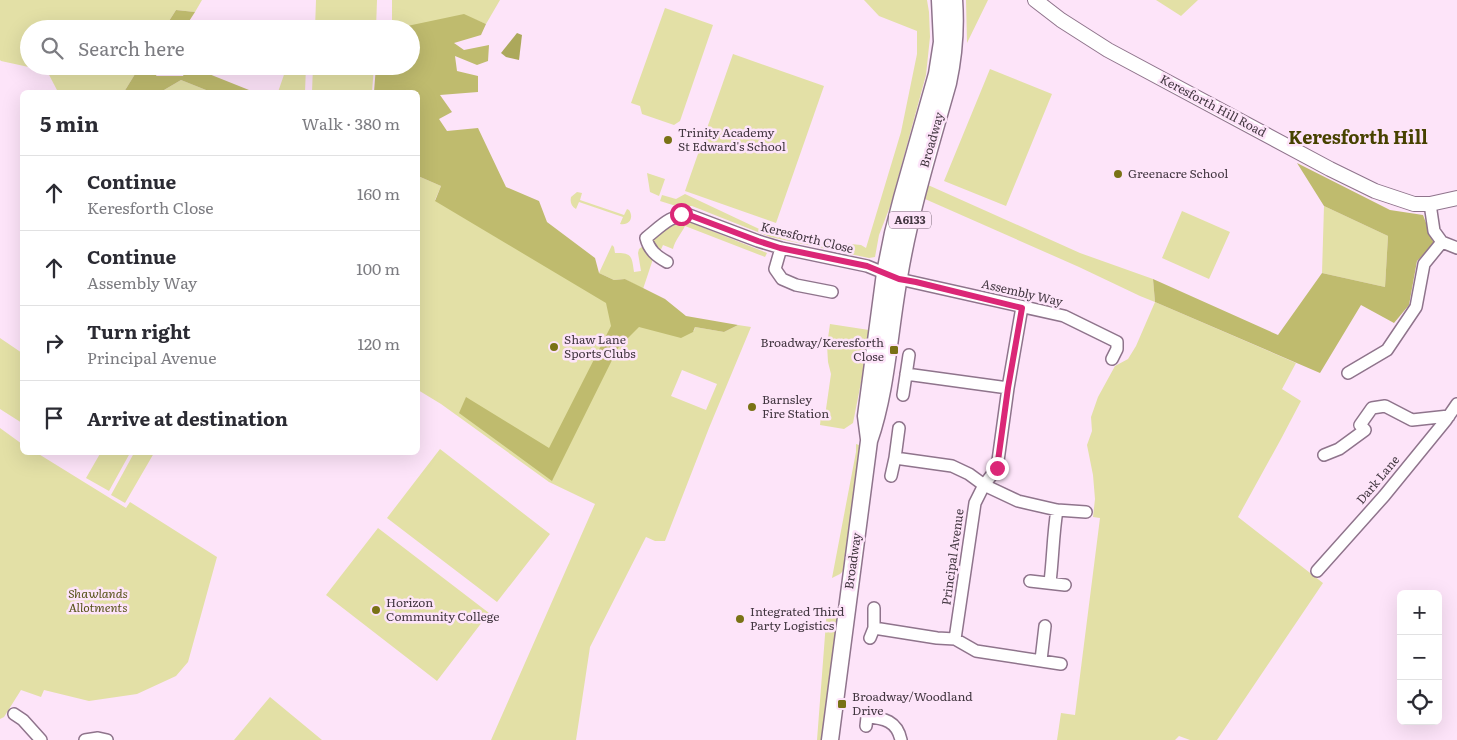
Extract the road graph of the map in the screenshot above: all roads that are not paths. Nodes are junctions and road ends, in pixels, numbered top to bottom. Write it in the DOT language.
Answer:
graph roads {
  1 [pos="940,0"];
  2 [pos="954,0"];
  3 [pos="1035,0"];
  4 [pos="1457,198"];
  5 [pos="1430,204"];
  6 [pos="1442,242"];
  7 [pos="780,248"];
  8 [pos="1457,248"];
  9 [pos="666,262"];
  10 [pos="892,276"];
  11 [pos="832,292"];
  12 [pos="1022,308"];
  13 [pos="909,355"];
  14 [pos="1112,359"];
  15 [pos="1348,373"];
  16 [pos="906,374"];
  17 [pos="1008,388"];
  18 [pos="903,395"];
  19 [pos="1457,404"];
  20 [pos="1449,416"];
  21 [pos="899,428"];
  22 [pos="1324,455"];
  23 [pos="895,458"];
  24 [pos="891,476"];
  25 [pos="984,485"];
  26 [pos="1057,510"];
  27 [pos="1086,512"];
  28 [pos="1317,571"];
  29 [pos="1030,581"];
  30 [pos="1050,582"];
  31 [pos="1065,585"];
  32 [pos="874,608"];
  33 [pos="1045,626"];
  34 [pos="955,639"];
  35 [pos="1040,660"];
  36 [pos="1061,664"];
  37 [pos="21,715"];
  38 [pos="866,726"];
  39 [pos="40,740"];
  40 [pos="85,740"];
  41 [pos="107,740"];
  42 [pos="830,740"];
  43 [pos="902,740"];
  1 -- 10 [label="highway, Broadway / A6133"];
  2 -- 10 [label="highway, Broadway / A6133"];
  3 -- 5 [label="main road, Keresforth Hill Road"];
  4 -- 5 [label="main road, Keresforth Hill Road"];
  5 -- 6 [label="street"];
  6 -- 8 [label="street"];
  6 -- 15 [label="street"];
  7 -- 9 [label="street, Keresforth Close"];
  7 -- 10 [label="street, Keresforth Close"];
  7 -- 11 [label="street"];
  10 -- 12 [label="street, Assembly Way"];
  10 -- 42 [label="highway, Broadway / A6133"];
  12 -- 14 [label="street, Assembly Way"];
  12 -- 17 [label="street, Principal Avenue"];
  13 -- 16 [label="street"];
  16 -- 17 [label="street"];
  16 -- 18 [label="street"];
  17 -- 25 [label="street, Principal Avenue"];
  19 -- 20 [label="street, Dark Lane"];
  20 -- 22 [label="street"];
  20 -- 28 [label="street, Dark Lane"];
  21 -- 23 [label="street"];
  23 -- 24 [label="street"];
  23 -- 25 [label="street"];
  25 -- 26 [label="street"];
  25 -- 34 [label="street, Principal Avenue"];
  26 -- 27 [label="street"];
  26 -- 30 [label="street"];
  29 -- 30 [label="street"];
  30 -- 31 [label="street"];
  32 -- 34 [label="street"];
  33 -- 35 [label="street"];
  34 -- 35 [label="street"];
  35 -- 36 [label="street"];
  37 -- 39 [label="street"];
  38 -- 43 [label="street"];
  40 -- 41 [label="street"];
}
